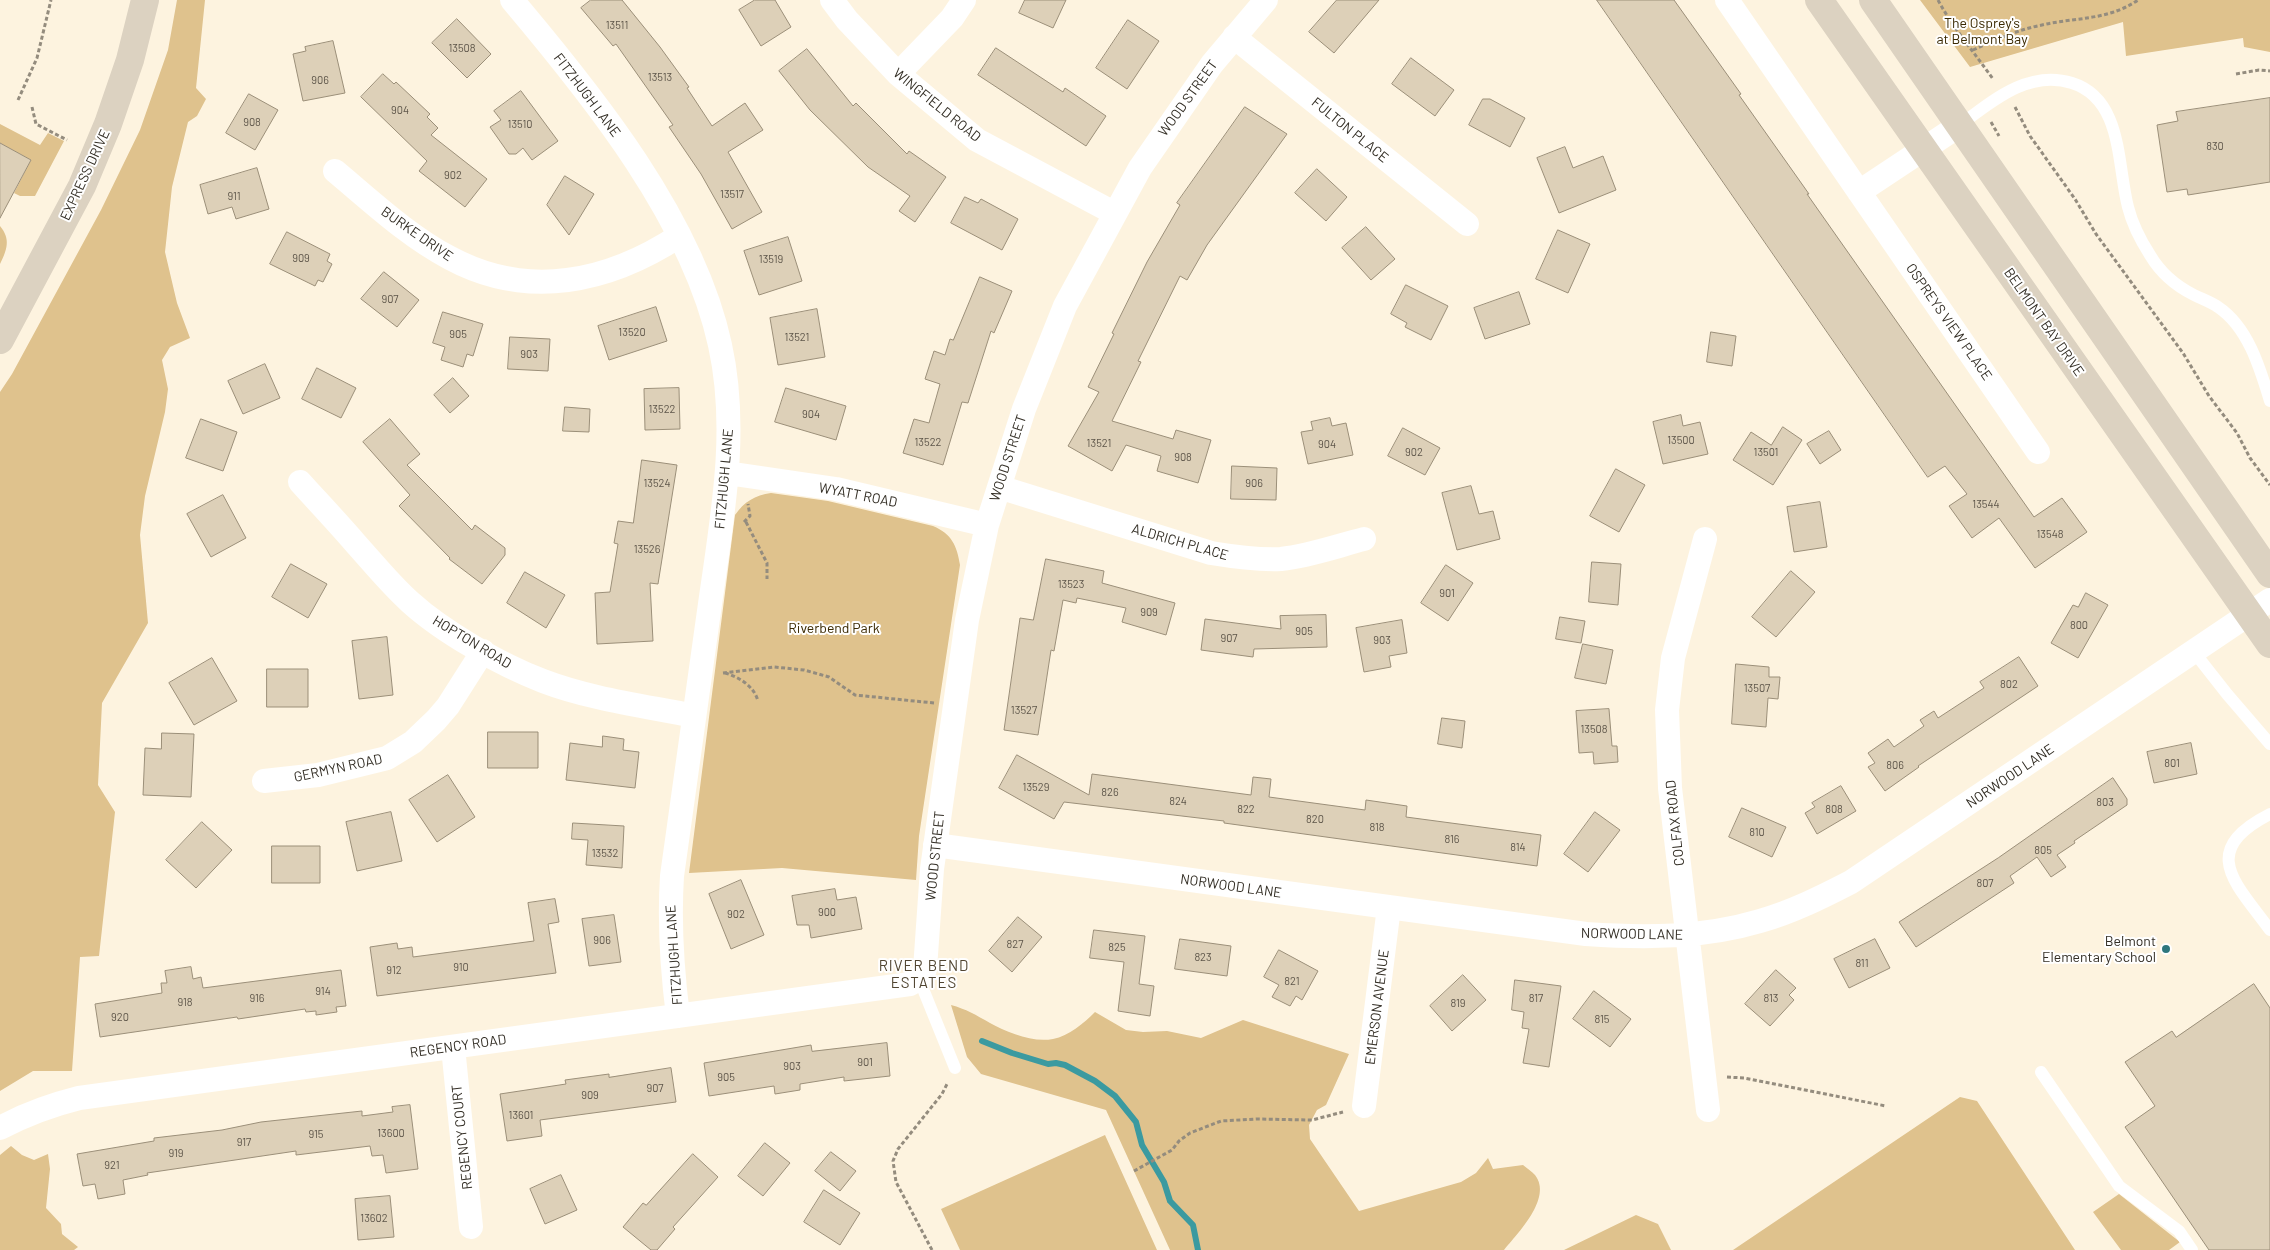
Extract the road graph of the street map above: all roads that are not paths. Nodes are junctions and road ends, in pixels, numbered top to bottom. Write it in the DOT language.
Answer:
graph roads {
  1 [pos="145,0"];
  2 [pos="512,0"];
  3 [pos="832,0"];
  4 [pos="964,0"];
  5 [pos="1266,0"];
  6 [pos="1727,0"];
  7 [pos="1819,0"];
  8 [pos="1873,0"];
  9 [pos="1234,37"];
  10 [pos="898,74"];
  11 [pos="1960,125"];
  12 [pos="1923,149"];
  13 [pos="335,170"];
  14 [pos="1859,192"];
  15 [pos="1114,213"];
  16 [pos="1466,224"];
  17 [pos="679,236"];
  18 [pos="0,340"];
  19 [pos="2270,401"];
  20 [pos="2038,452"];
  21 [pos="727,473"];
  22 [pos="300,482"];
  23 [pos="998,487"];
  24 [pos="987,525"];
  25 [pos="1364,539"];
  26 [pos="1705,539"];
  27 [pos="2270,574"];
  28 [pos="2260,607"];
  29 [pos="2270,644"];
  30 [pos="483,651"];
  31 [pos="2194,652"];
  32 [pos="694,716"];
  33 [pos="2270,744"];
  34 [pos="264,781"];
  35 [pos="2270,814"];
  36 [pos="935,845"];
  37 [pos="1389,907"];
  38 [pos="2270,930"];
  39 [pos="1688,936"];
  40 [pos="919,979"];
  41 [pos="678,1016"];
  42 [pos="453,1047"];
  43 [pos="954,1065"];
  44 [pos="2042,1072"];
  45 [pos="1364,1106"];
  46 [pos="1708,1110"];
  47 [pos="0,1128"];
  48 [pos="471,1227"];
  49 [pos="2192,1250"];
  1 -- 18 [label="street, EXPRESS DRIVE"];
  2 -- 17 [label="street, FITZHUGH LANE"];
  3 -- 10 [label="street, WINGFIELD ROAD"];
  4 -- 10 [label="street"];
  5 -- 9 [label="street, WOOD STREET"];
  6 -- 14 [label="street, OSPREYS VIEW PLACE"];
  7 -- 12 [label="street, BELMONT BAY DRIVE"];
  8 -- 11 [label="street"];
  9 -- 15 [label="street, WOOD STREET"];
  9 -- 16 [label="street, FULTON PLACE"];
  10 -- 15 [label="street, WINGFIELD ROAD"];
  11 -- 12 [label="street"];
  11 -- 19 [label="lane"];
  11 -- 27 [label="street"];
  12 -- 14 [label="street"];
  12 -- 28 [label="street, BELMONT BAY DRIVE"];
  13 -- 17 [label="street, BURKE DRIVE"];
  14 -- 20 [label="street, OSPREYS VIEW PLACE"];
  15 -- 23 [label="street, WOOD STREET"];
  17 -- 21 [label="street, FITZHUGH LANE"];
  21 -- 24 [label="street, WYATT ROAD"];
  21 -- 32 [label="street, FITZHUGH LANE"];
  22 -- 30 [label="street, HOPTON ROAD"];
  23 -- 24 [label="street, WOOD STREET"];
  23 -- 25 [label="street, ALDRICH PLACE"];
  24 -- 36 [label="street, WOOD STREET"];
  26 -- 39 [label="street, COLFAX ROAD"];
  28 -- 29 [label="street, BELMONT BAY DRIVE"];
  28 -- 31 [label="street, NORWOOD LANE"];
  30 -- 32 [label="street, HOPTON ROAD"];
  30 -- 34 [label="street, GERMYN ROAD"];
  31 -- 33 [label="lane"];
  31 -- 39 [label="street, NORWOOD LANE"];
  32 -- 41 [label="street, FITZHUGH LANE"];
  35 -- 38 [label="lane"];
  36 -- 37 [label="street, NORWOOD LANE"];
  36 -- 40 [label="street, WOOD STREET"];
  37 -- 39 [label="street, NORWOOD LANE"];
  37 -- 45 [label="street, EMERSON AVENUE"];
  39 -- 46 [label="street, COLFAX ROAD"];
  40 -- 41 [label="street, REGENCY ROAD"];
  40 -- 43 [label="lane"];
  41 -- 42 [label="street, REGENCY ROAD"];
  42 -- 47 [label="street, REGENCY ROAD"];
  42 -- 48 [label="street, REGENCY COURT"];
  44 -- 49 [label="lane"];
}
